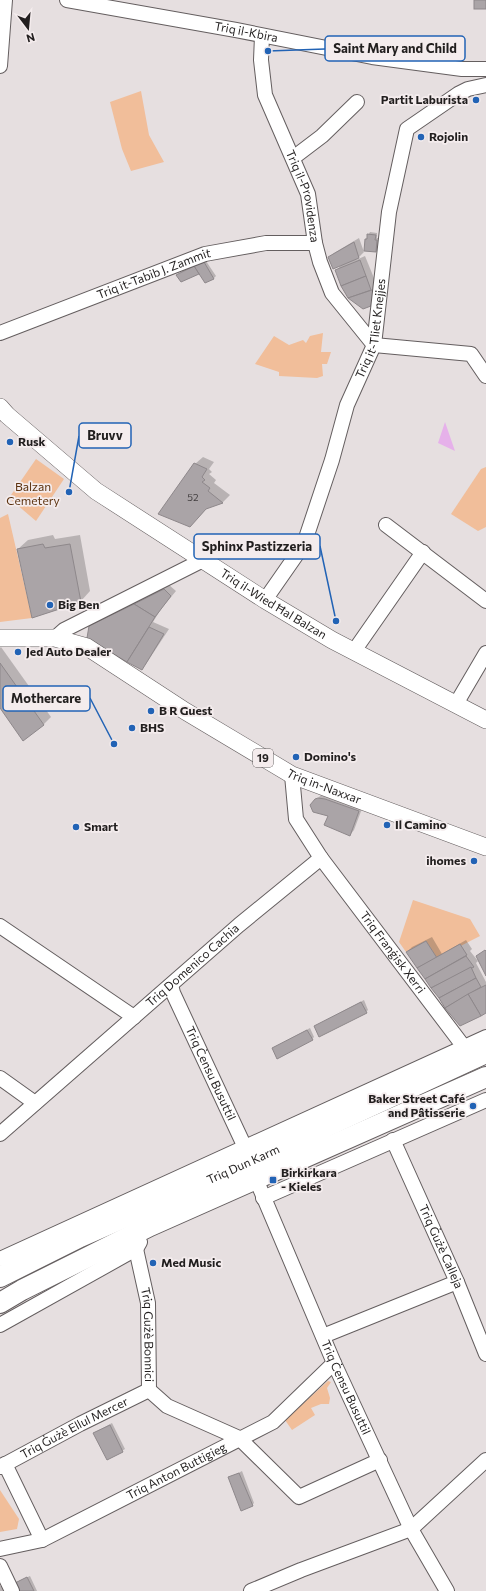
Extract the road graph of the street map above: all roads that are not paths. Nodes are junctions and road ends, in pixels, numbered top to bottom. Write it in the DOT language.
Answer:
graph roads {
  1 [pos="5,0"];
  2 [pos="67,0"];
  3 [pos="262,36"];
  4 [pos="0,66"];
  5 [pos="479,69"];
  6 [pos="486,85"];
  7 [pos="468,89"];
  8 [pos="357,102"];
  9 [pos="293,158"];
  10 [pos="315,243"];
  11 [pos="0,334"];
  12 [pos="374,345"];
  13 [pos="486,376"];
  14 [pos="0,407"];
  15 [pos="386,525"];
  16 [pos="423,552"];
  17 [pos="203,560"];
  18 [pos="265,600"];
  19 [pos="486,602"];
  20 [pos="0,638"];
  21 [pos="55,638"];
  22 [pos="354,651"];
  23 [pos="486,653"];
  24 [pos="456,704"];
  25 [pos="486,720"];
  26 [pos="292,775"];
  27 [pos="486,847"];
  28 [pos="321,858"];
  29 [pos="0,926"];
  30 [pos="171,985"];
  31 [pos="134,1017"];
  32 [pos="486,1037"];
  33 [pos="464,1047"];
  34 [pos="486,1054"];
  35 [pos="0,1078"];
  36 [pos="485,1079"];
  37 [pos="486,1100"];
  38 [pos="35,1103"];
  39 [pos="0,1134"];
  40 [pos="393,1140"];
  41 [pos="251,1162"];
  42 [pos="263,1198"];
  43 [pos="150,1226"];
  44 [pos="136,1249"];
  45 [pos="0,1258"];
  46 [pos="0,1277"];
  47 [pos="457,1282"];
  48 [pos="0,1303"];
  49 [pos="0,1325"];
  50 [pos="323,1336"];
  51 [pos="486,1354"];
  52 [pos="334,1363"];
  53 [pos="149,1390"];
  54 [pos="240,1438"];
  55 [pos="380,1460"];
  56 [pos="486,1460"];
  57 [pos="3,1466"];
  58 [pos="411,1529"];
  59 [pos="42,1540"];
  60 [pos="0,1548"];
  61 [pos="0,1566"];
  62 [pos="12,1591"];
  63 [pos="252,1591"];
  64 [pos="447,1591"];
  1 -- 4 [label="street"];
  2 -- 3 [label="street, Triq il-Kbira"];
  3 -- 5 [label="street, Triq il-Kbira"];
  3 -- 9 [label="street, Triq il-Providenza"];
  5 -- 7 [label="street, Triq il-Kbira"];
  6 -- 7 [label="street, Triq it-Tliet Knejjes"];
  7 -- 12 [label="street, Triq it-Tliet Knejjes"];
  8 -- 9 [label="street"];
  9 -- 10 [label="street, Triq il-Providenza"];
  10 -- 11 [label="street, Triq it-Tabib J. Zammit"];
  10 -- 12 [label="street, Triq il-Providenza"];
  12 -- 13 [label="street"];
  12 -- 18 [label="street, Triq it-Tliet Knejjes"];
  14 -- 17 [label="main road, Triq il-Wied Ħal Balzan"];
  15 -- 16 [label="street"];
  16 -- 19 [label="street"];
  16 -- 22 [label="street"];
  17 -- 18 [label="main road, Triq il-Wied Ħal Balzan"];
  17 -- 21 [label="street"];
  18 -- 22 [label="main road, Triq il-Wied Ħal Balzan"];
  20 -- 21 [label="main road, Triq in-Naxxar / 19"];
  21 -- 26 [label="main road, Triq in-Naxxar / 19"];
  22 -- 24 [label="main road, Triq il-Wied Ħal Balzan"];
  23 -- 24 [label="street"];
  24 -- 25 [label="main road, Triq il-Wied Ħal Balzan"];
  26 -- 27 [label="main road, Triq in-Naxxar / 19"];
  26 -- 28 [label="street"];
  28 -- 30 [label="street, Triq Domenico Cachia"];
  28 -- 33 [label="street, Triq Franġisk Xerri"];
  29 -- 31 [label="street"];
  30 -- 31 [label="street, Triq Domenico Cachia"];
  30 -- 41 [label="street, Triq Ċensu Busuttil"];
  31 -- 38 [label="street, Triq Domenico Cachia"];
  32 -- 33 [label="street, Triq Dun Karm"];
  33 -- 41 [label="street, Triq Dun Karm"];
  34 -- 41 [label="highway, Triq Dun Karm"];
  35 -- 38 [label="street"];
  36 -- 41 [label="highway, Triq Dun Karm"];
  37 -- 40 [label="street"];
  38 -- 39 [label="street, Triq Domenico Cachia"];
  40 -- 42 [label="street"];
  40 -- 47 [label="street, Triq Ġużè Calleja"];
  41 -- 42 [label="street, Triq Ċensu Busuttil"];
  41 -- 43 [label="highway, Triq Dun Karm"];
  41 -- 45 [label="street, Triq Dun Karm"];
  41 -- 46 [label="highway, Triq Dun Karm"];
  42 -- 50 [label="street, Triq Ċensu Busuttil"];
  43 -- 44 [label="street"];
  43 -- 48 [label="highway, Triq Dun Karm"];
  44 -- 49 [label="street"];
  44 -- 53 [label="street, Triq Gużè Bonnici"];
  47 -- 50 [label="street"];
  47 -- 51 [label="street, Triq Ġużè Calleja"];
  50 -- 52 [label="street, Triq Ċensu Busuttil"];
  52 -- 54 [label="street, Triq Anton Buttigieg"];
  52 -- 55 [label="street, Triq Ċensu Busuttil"];
  53 -- 54 [label="street, Triq Gużè Bonnici"];
  53 -- 57 [label="street, Triq Ġużè Ellul Mercer"];
  54 -- 55 [label="street"];
  54 -- 59 [label="street, Triq Anton Buttigieg"];
  55 -- 58 [label="street, Triq Ċensu Busuttil"];
  56 -- 58 [label="street"];
  57 -- 59 [label="street"];
  58 -- 63 [label="street"];
  58 -- 64 [label="street, Triq Ċensu Busuttil"];
  59 -- 60 [label="street, Triq Anton Buttigieg"];
  61 -- 62 [label="street"];
}
